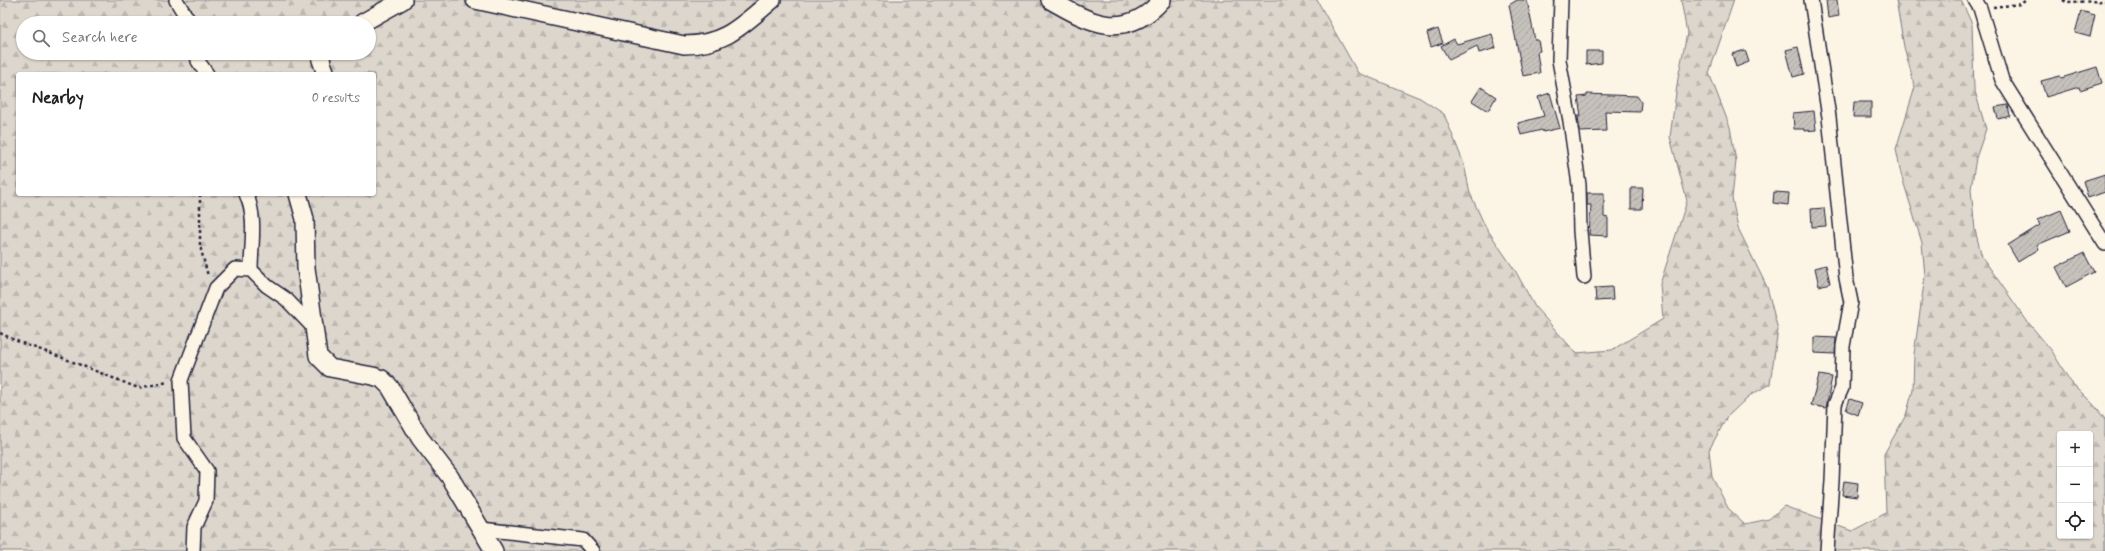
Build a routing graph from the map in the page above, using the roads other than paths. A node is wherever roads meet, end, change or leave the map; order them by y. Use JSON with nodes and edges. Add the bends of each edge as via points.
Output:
{"nodes":[{"id":1,"x":176,"y":0,"type":"edge"},
{"id":2,"x":403,"y":0,"type":"edge"},
{"id":3,"x":475,"y":0,"type":"edge"},
{"id":4,"x":772,"y":0,"type":"edge"},
{"id":5,"x":1050,"y":0,"type":"edge"},
{"id":6,"x":1162,"y":0,"type":"edge"},
{"id":7,"x":1561,"y":0,"type":"edge"},
{"id":8,"x":1812,"y":0,"type":"edge"},
{"id":9,"x":1978,"y":4,"type":"edge"},
{"id":10,"x":186,"y":16,"type":"edge"},
{"id":11,"x":374,"y":16,"type":"edge"},
{"id":12,"x":198,"y":60,"type":"edge"},
{"id":13,"x":321,"y":60,"type":"edge"},
{"id":14,"x":206,"y":72,"type":"edge"},
{"id":15,"x":325,"y":72,"type":"edge"},
{"id":16,"x":247,"y":196,"type":"edge"},
{"id":17,"x":299,"y":196,"type":"edge"},
{"id":18,"x":2105,"y":244,"type":"edge"},
{"id":19,"x":251,"y":270,"type":"junction"},
{"id":20,"x":1584,"y":277,"type":"dead end"},
{"id":21,"x":312,"y":326,"type":"junction"},
{"id":22,"x":481,"y":529,"type":"junction"},
{"id":23,"x":193,"y":551,"type":"edge"},
{"id":24,"x":494,"y":551,"type":"edge"},
{"id":25,"x":593,"y":551,"type":"edge"},
{"id":26,"x":1827,"y":551,"type":"edge"}],
"edges":[{"from":1,"to":10,"type":"street"},
{"from":2,"to":11,"type":"street"},
{"from":3,"to":4,"type":"street","via":[[684,45],[696,45],[728,35]]},
{"from":5,"to":6,"type":"street","via":[[1091,22],[1115,26],[1136,20]]},
{"from":7,"to":20,"type":"street","via":[[1559,60],[1580,185]]},
{"from":8,"to":26,"type":"street","via":[[1830,117],[1846,278],[1851,302],[1843,346],[1842,388],[1835,404]]},
{"from":9,"to":18,"type":"street","via":[[2002,80]]},
{"from":12,"to":14,"type":"street"},
{"from":13,"to":15,"type":"street"},
{"from":16,"to":19,"type":"street","via":[[250,202],[252,228]]},
{"from":17,"to":21,"type":"street","via":[[305,219],[306,268]]},
{"from":19,"to":21,"type":"street","via":[[267,286],[286,299]]},
{"from":19,"to":23,"type":"street","via":[[235,269],[216,288],[182,380],[184,438],[207,471],[206,501],[194,527]]},
{"from":21,"to":22,"type":"street","via":[[315,350],[325,365],[382,379],[390,387]]},
{"from":22,"to":24,"type":"street"},
{"from":22,"to":25,"type":"street","via":[[583,540]]}]}
